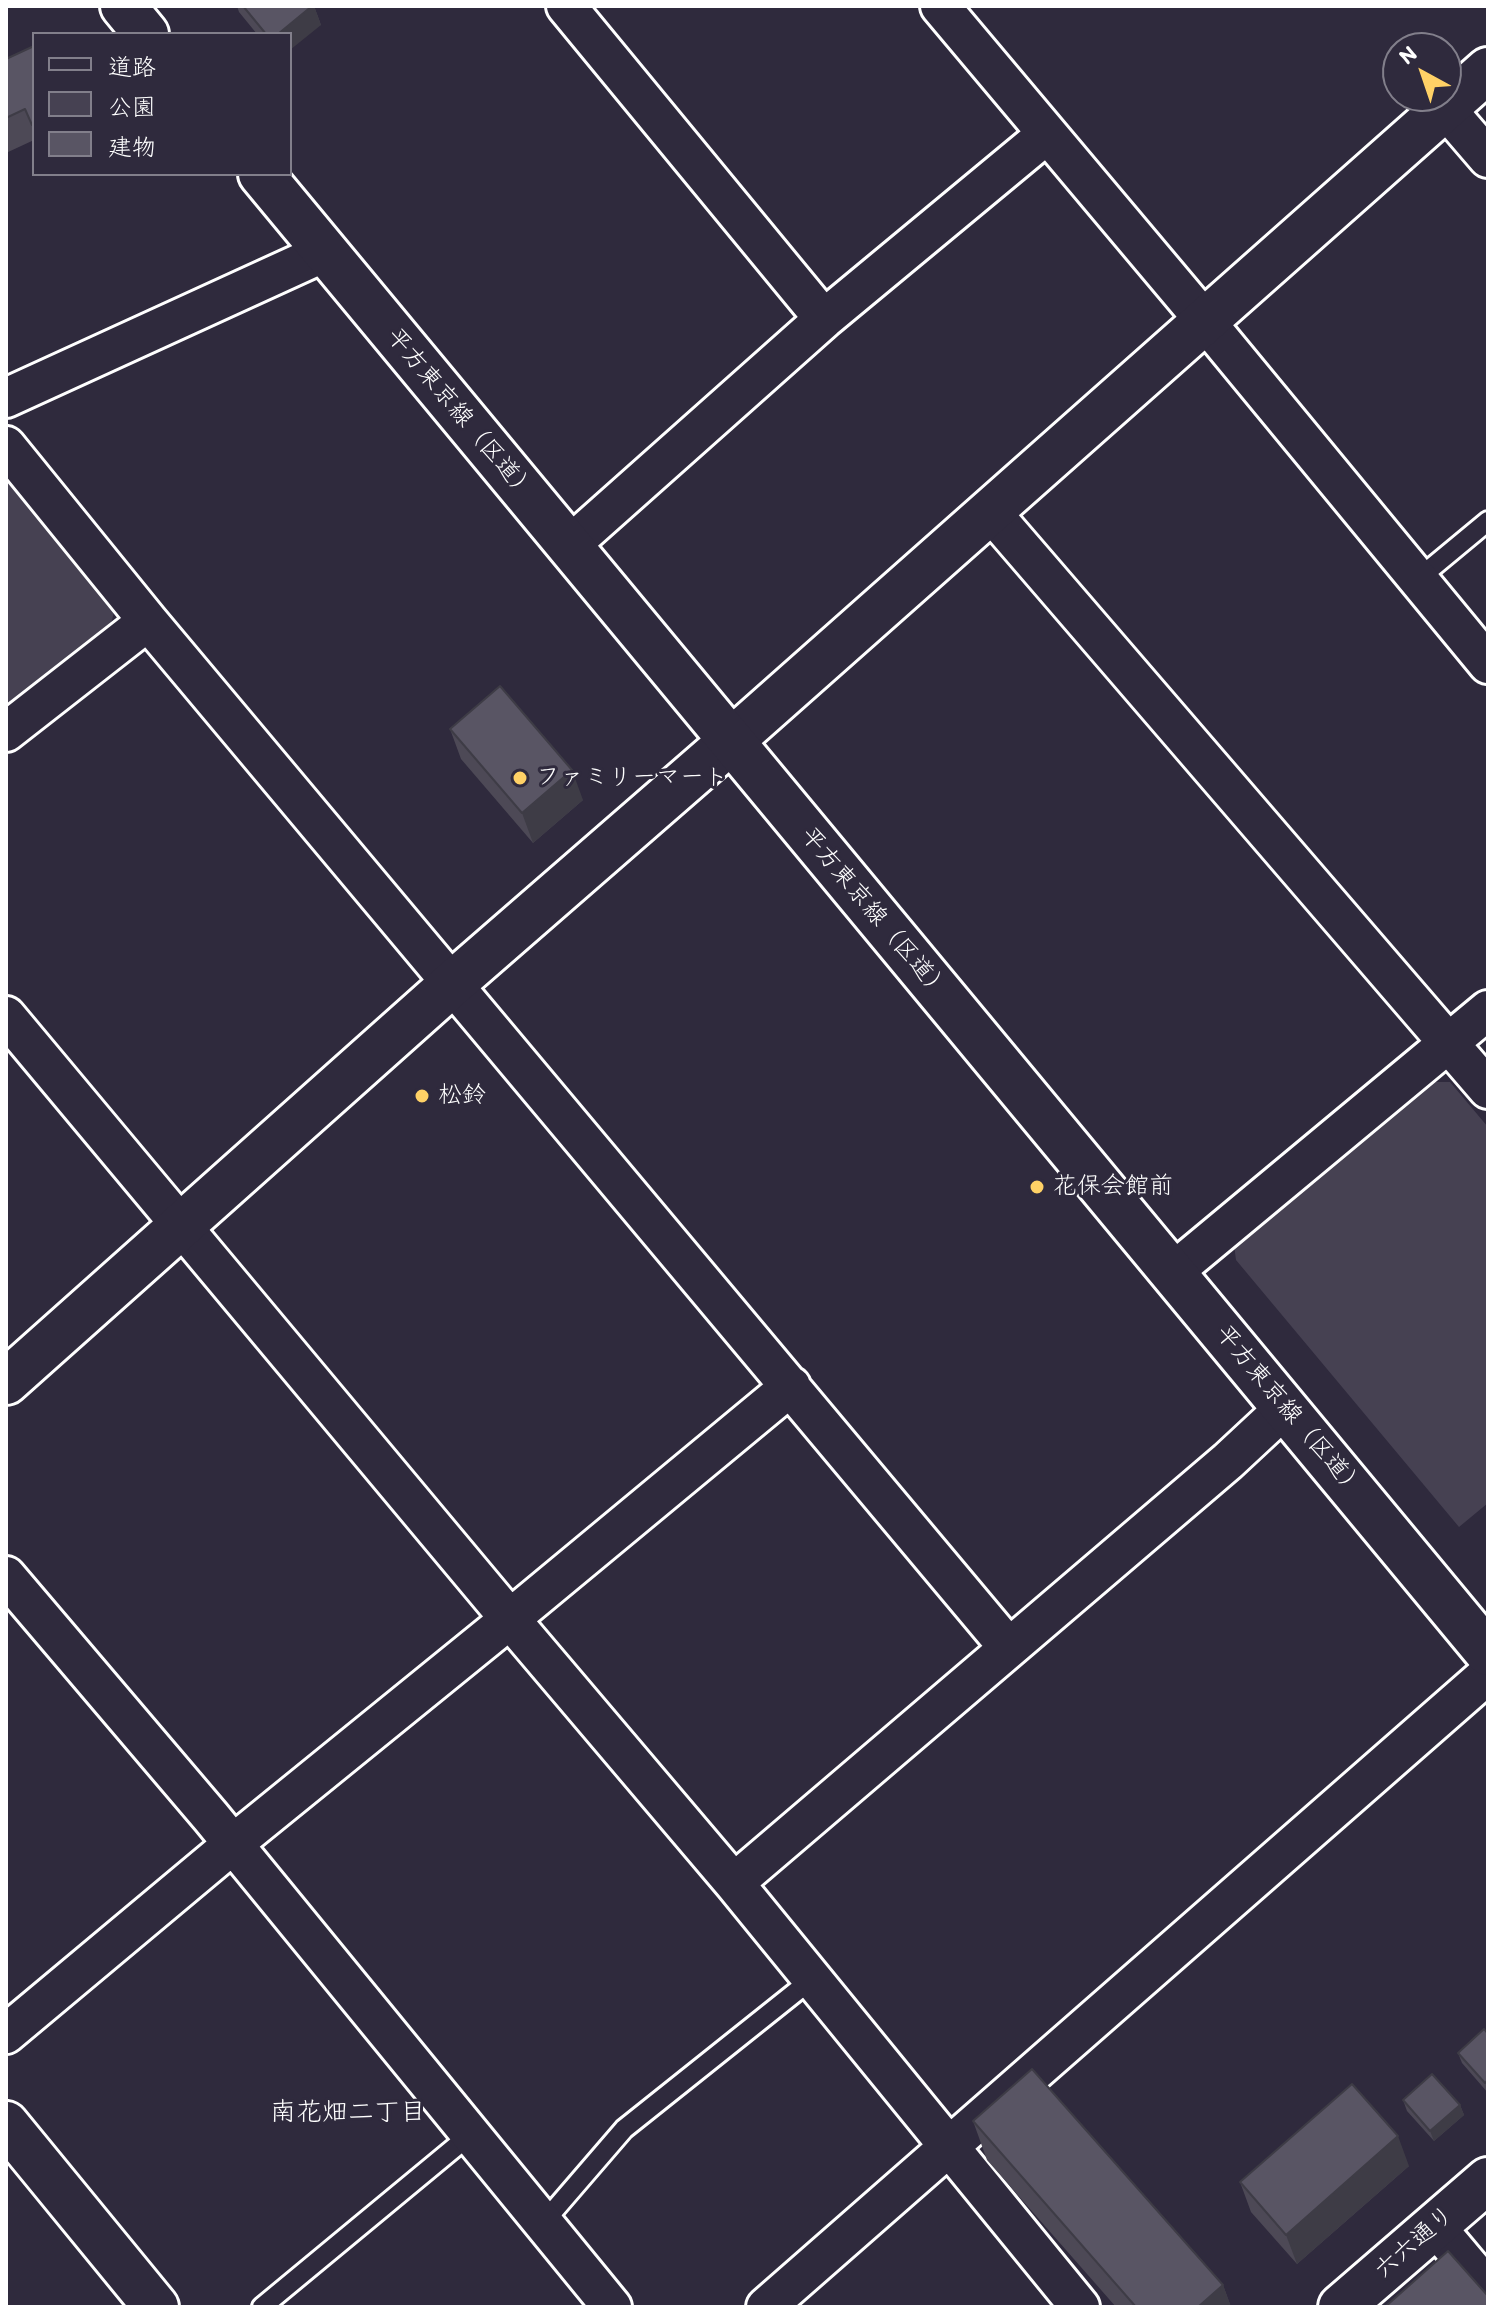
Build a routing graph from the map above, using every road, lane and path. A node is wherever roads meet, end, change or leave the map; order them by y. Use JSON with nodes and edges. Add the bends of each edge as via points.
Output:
{"nodes":[{"id":1,"x":123,"y":6,"type":"edge"},
{"id":2,"x":566,"y":6,"type":"edge"},
{"id":3,"x":940,"y":6,"type":"edge"},
{"id":4,"x":144,"y":32,"type":"edge"},
{"id":5,"x":1488,"y":70,"type":"edge"},
{"id":6,"x":1462,"y":93,"type":"edge"},
{"id":7,"x":1440,"y":112,"type":"edge"},
{"id":8,"x":1448,"y":112,"type":"edge"},
{"id":9,"x":1047,"y":134,"type":"junction"},
{"id":10,"x":1488,"y":158,"type":"edge"},
{"id":11,"x":263,"y":176,"type":"edge"},
{"id":12,"x":325,"y":252,"type":"junction"},
{"id":13,"x":824,"y":319,"type":"junction"},
{"id":14,"x":1205,"y":321,"type":"junction"},
{"id":15,"x":6,"y":398,"type":"edge"},
{"id":16,"x":6,"y":446,"type":"edge"},
{"id":17,"x":990,"y":511,"type":"junction"},
{"id":18,"x":1488,"y":521,"type":"edge"},
{"id":19,"x":569,"y":546,"type":"junction"},
{"id":20,"x":1418,"y":579,"type":"junction"},
{"id":21,"x":148,"y":621,"type":"junction"},
{"id":22,"x":1488,"y":664,"type":"edge"},
{"id":23,"x":6,"y":732,"type":"edge"},
{"id":24,"x":730,"y":742,"type":"junction"},
{"id":25,"x":452,"y":984,"type":"junction"},
{"id":26,"x":1488,"y":1010,"type":"edge"},
{"id":27,"x":7,"y":1018,"type":"edge"},
{"id":28,"x":1448,"y":1043,"type":"junction"},
{"id":29,"x":1488,"y":1089,"type":"edge"},
{"id":30,"x":182,"y":1226,"type":"junction"},
{"id":31,"x":1173,"y":1272,"type":"junction"},
{"id":32,"x":6,"y":1382,"type":"edge"},
{"id":33,"x":791,"y":1386,"type":"junction"},
{"id":34,"x":1286,"y":1407,"type":"junction"},
{"id":35,"x":6,"y":1576,"type":"edge"},
{"id":36,"x":510,"y":1619,"type":"junction"},
{"id":37,"x":1009,"y":1648,"type":"junction"},
{"id":38,"x":1488,"y":1653,"type":"edge"},
{"id":39,"x":1488,"y":1674,"type":"edge"},
{"id":40,"x":233,"y":1844,"type":"junction"},
{"id":41,"x":734,"y":1883,"type":"junction"},
{"id":42,"x":812,"y":1979,"type":"junction"},
{"id":43,"x":6,"y":2034,"type":"edge"},
{"id":44,"x":6,"y":2124,"type":"edge"},
{"id":45,"x":471,"y":2134,"type":"junction"},
{"id":46,"x":949,"y":2146,"type":"junction"},
{"id":47,"x":1488,"y":2180,"type":"edge"},
{"id":48,"x":543,"y":2223,"type":"junction"},
{"id":49,"x":1435,"y":2226,"type":"junction"},
{"id":50,"x":1488,"y":2289,"type":"edge"},
{"id":51,"x":156,"y":2307,"type":"edge"},
{"id":52,"x":262,"y":2307,"type":"edge"},
{"id":53,"x":612,"y":2307,"type":"edge"},
{"id":54,"x":766,"y":2307,"type":"edge"},
{"id":55,"x":1080,"y":2307,"type":"edge"},
{"id":56,"x":1341,"y":2307,"type":"edge"}],
"edges":[{"from":1,"to":4,"type":"street"},
{"from":2,"to":13,"type":"street"},
{"from":3,"to":9,"type":"street"},
{"from":5,"to":6,"type":"street"},
{"from":7,"to":14,"type":"street"},
{"from":8,"to":10,"type":"street"},
{"from":9,"to":13,"type":"street"},
{"from":9,"to":14,"type":"street"},
{"from":11,"to":12,"type":"street","name":"平方東京線（区道）"},
{"from":12,"to":15,"type":"street"},
{"from":12,"to":19,"type":"street","name":"平方東京線（区道）"},
{"from":13,"to":19,"type":"street"},
{"from":14,"to":17,"type":"street"},
{"from":14,"to":20,"type":"street"},
{"from":16,"to":21,"type":"street"},
{"from":17,"to":24,"type":"street"},
{"from":17,"to":28,"type":"street"},
{"from":18,"to":20,"type":"lane"},
{"from":19,"to":24,"type":"street","name":"平方東京線（区道）"},
{"from":20,"to":22,"type":"street"},
{"from":21,"to":23,"type":"street"},
{"from":21,"to":25,"type":"street"},
{"from":24,"to":25,"type":"street"},
{"from":24,"to":31,"type":"street","name":"平方東京線（区道）"},
{"from":25,"to":30,"type":"street"},
{"from":25,"to":33,"type":"street"},
{"from":26,"to":28,"type":"street"},
{"from":27,"to":30,"type":"street"},
{"from":28,"to":29,"type":"street"},
{"from":28,"to":31,"type":"street"},
{"from":30,"to":32,"type":"street"},
{"from":30,"to":36,"type":"street"},
{"from":31,"to":34,"type":"street","name":"平方東京線（区道）"},
{"from":33,"to":36,"type":"street"},
{"from":33,"to":37,"type":"street"},
{"from":34,"to":37,"type":"street"},
{"from":34,"to":38,"type":"street","name":"平方東京線（区道）"},
{"from":35,"to":40,"type":"street"},
{"from":36,"to":40,"type":"street"},
{"from":36,"to":41,"type":"street"},
{"from":37,"to":41,"type":"street"},
{"from":39,"to":46,"type":"street"},
{"from":40,"to":43,"type":"street"},
{"from":40,"to":45,"type":"street"},
{"from":41,"to":42,"type":"street"},
{"from":42,"to":46,"type":"street"},
{"from":42,"to":48,"type":"lane","via":[[624,2129]]},
{"from":44,"to":51,"type":"street"},
{"from":45,"to":48,"type":"street"},
{"from":45,"to":52,"type":"lane"},
{"from":46,"to":54,"type":"street"},
{"from":46,"to":55,"type":"street"},
{"from":47,"to":49,"type":"street","name":"六六通り"},
{"from":48,"to":53,"type":"street"},
{"from":49,"to":50,"type":"street"},
{"from":49,"to":56,"type":"street","name":"六六通り"}]}
